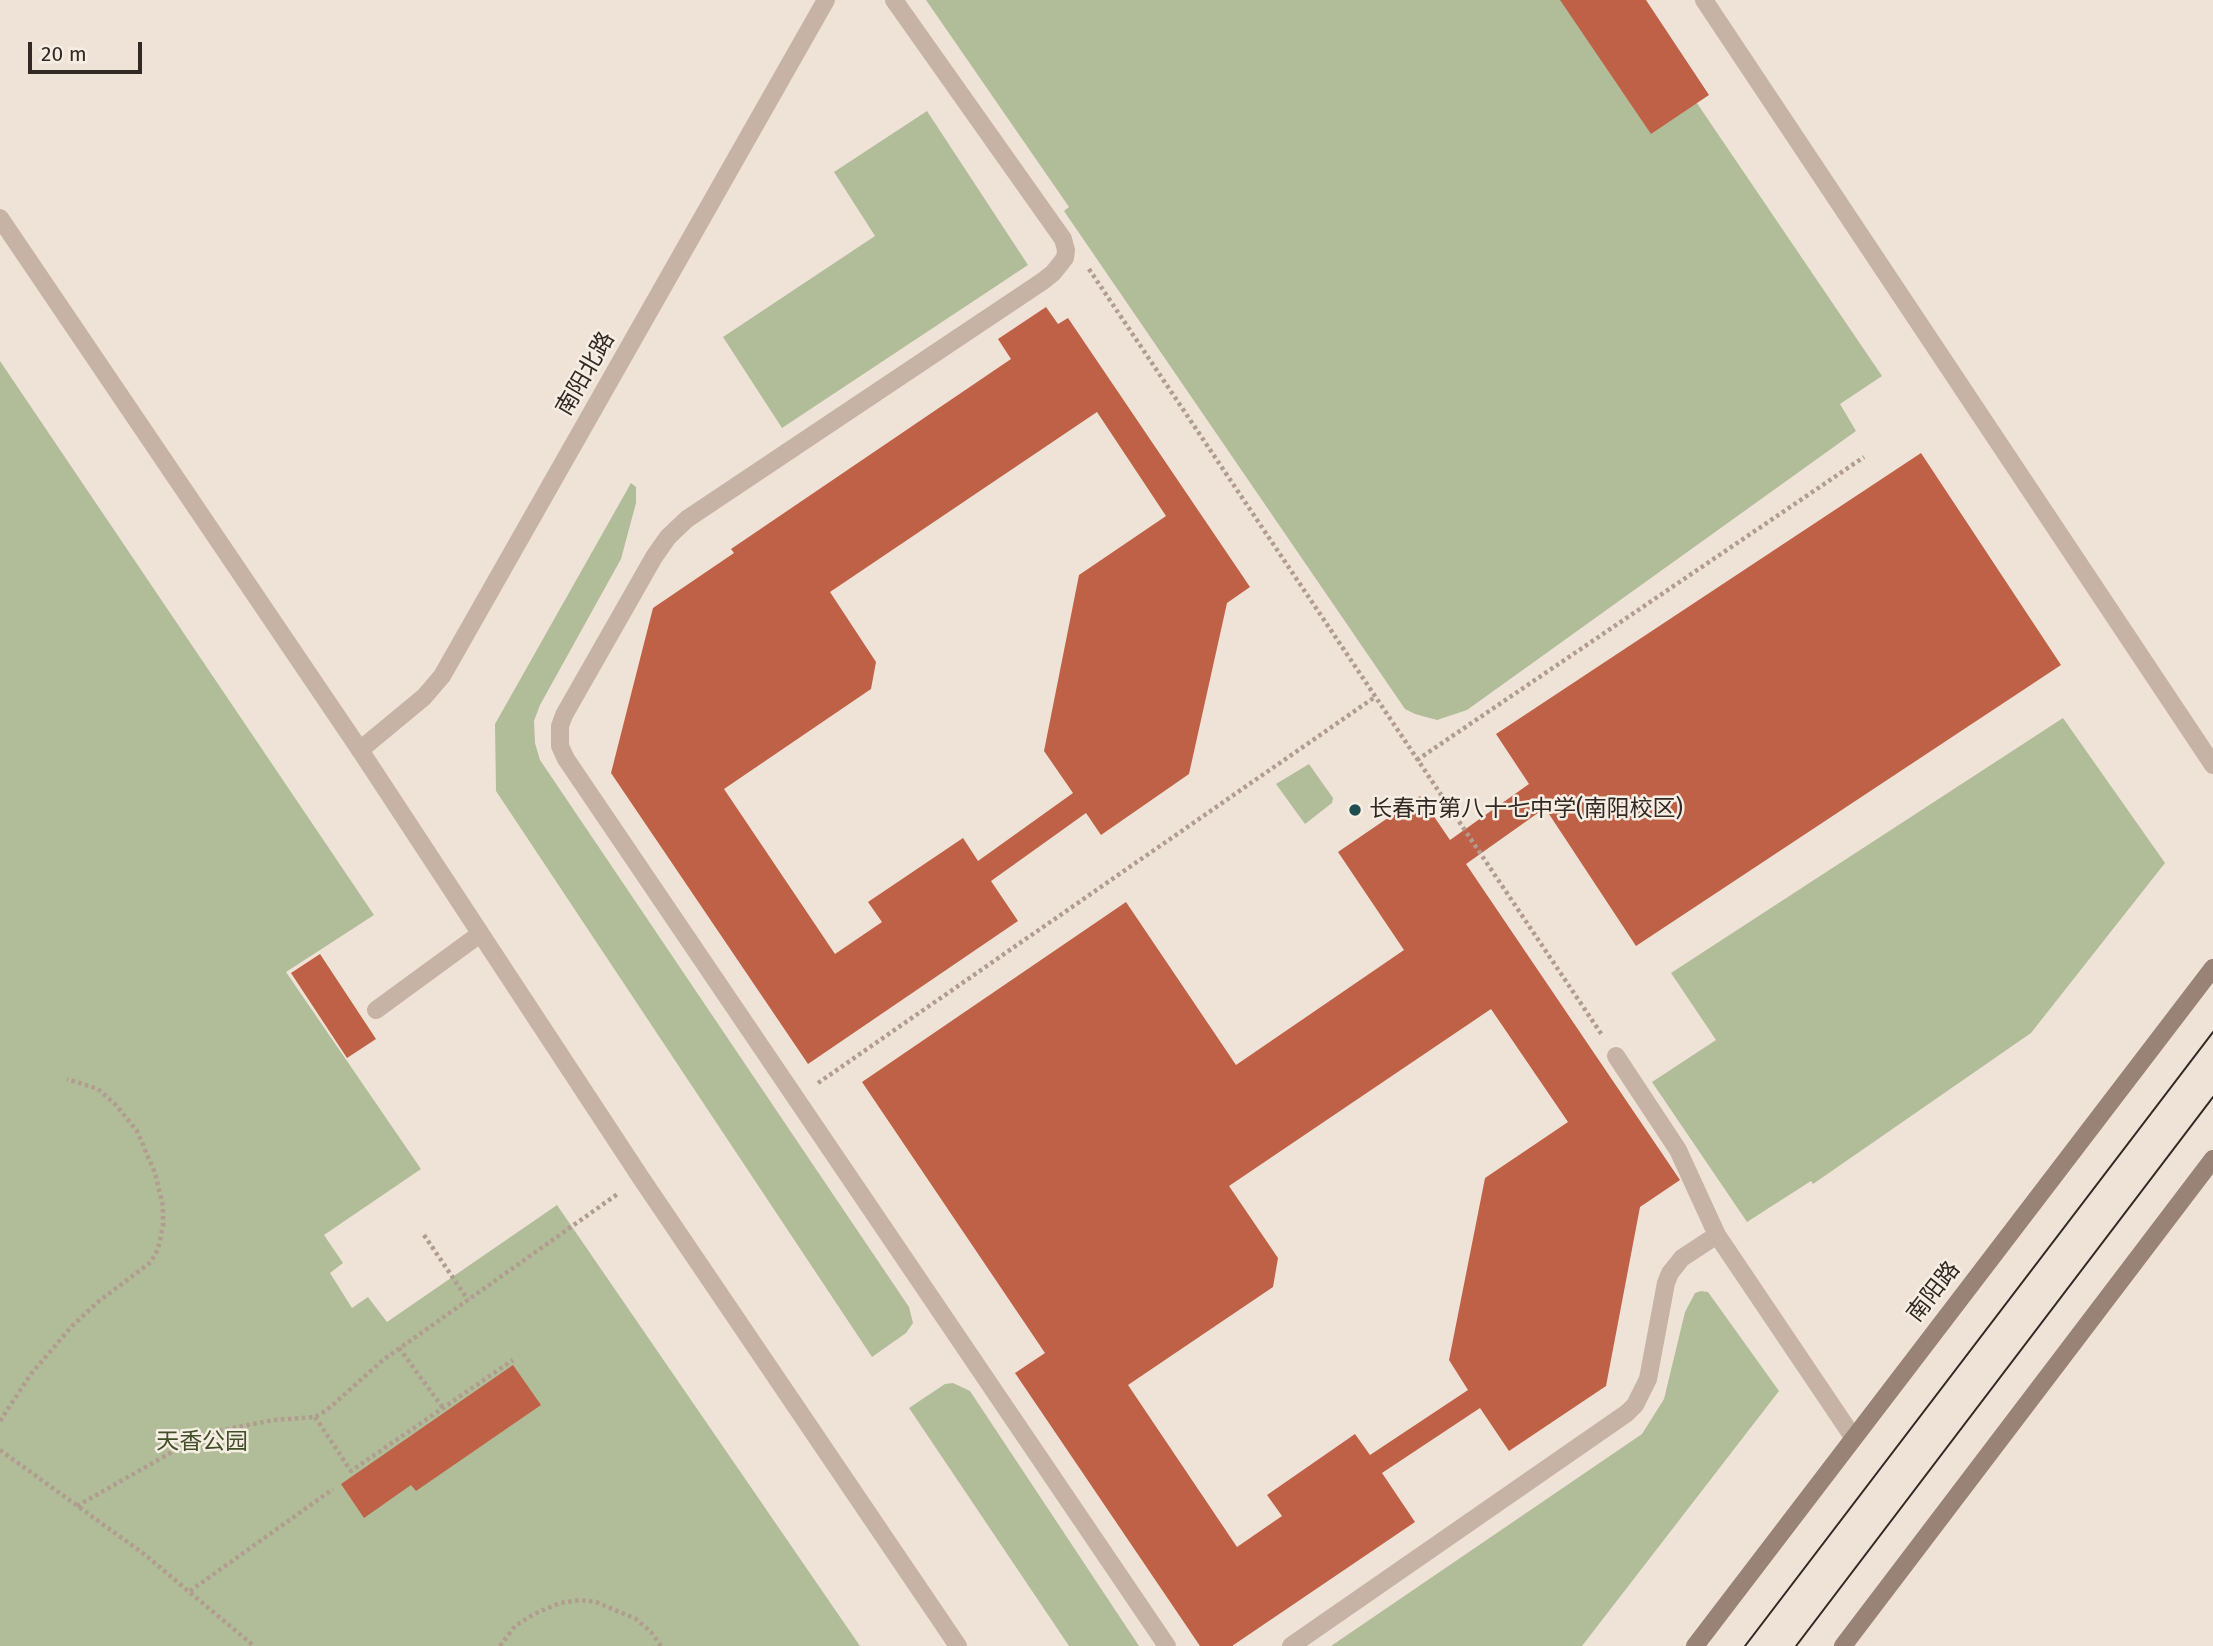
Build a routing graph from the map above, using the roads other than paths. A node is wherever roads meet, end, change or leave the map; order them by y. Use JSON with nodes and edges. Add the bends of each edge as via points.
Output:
{"nodes":[{"id":1,"x":826,"y":0,"type":"edge"},
{"id":2,"x":894,"y":0,"type":"edge"},
{"id":3,"x":1704,"y":0,"type":"edge"},
{"id":4,"x":0,"y":218,"type":"edge"},
{"id":5,"x":360,"y":750,"type":"junction"},
{"id":6,"x":2213,"y":765,"type":"edge"},
{"id":7,"x":480,"y":934,"type":"junction"},
{"id":8,"x":2213,"y":968,"type":"edge"},
{"id":9,"x":376,"y":1010,"type":"dead end"},
{"id":10,"x":1616,"y":1056,"type":"road end"},
{"id":11,"x":2213,"y":1160,"type":"edge"},
{"id":12,"x":1717,"y":1235,"type":"junction"},
{"id":13,"x":1853,"y":1437,"type":"junction"},
{"id":14,"x":958,"y":1646,"type":"edge"},
{"id":15,"x":1167,"y":1646,"type":"edge"},
{"id":16,"x":1291,"y":1646,"type":"edge"},
{"id":17,"x":1695,"y":1646,"type":"edge"},
{"id":18,"x":1843,"y":1646,"type":"edge"}],
"edges":[{"from":1,"to":5,"type":"street","name":"南阳北路","via":[[442,676],[424,697]]},
{"from":2,"to":15,"type":"street","via":[[1063,239],[1066,250],[1061,265],[687,519],[668,537],[564,715],[560,746]]},
{"from":3,"to":6,"type":"street"},
{"from":4,"to":5,"type":"street"},
{"from":5,"to":7,"type":"street"},
{"from":7,"to":9,"type":"street"},
{"from":7,"to":14,"type":"street"},
{"from":8,"to":13,"type":"main road","name":"南阳路"},
{"from":10,"to":12,"type":"street","via":[[1678,1150]]},
{"from":11,"to":18,"type":"main road"},
{"from":12,"to":13,"type":"street"},
{"from":12,"to":16,"type":"street","via":[[1682,1258],[1670,1273],[1648,1379],[1627,1413]]},
{"from":13,"to":17,"type":"main road","name":"南阳路"}]}
